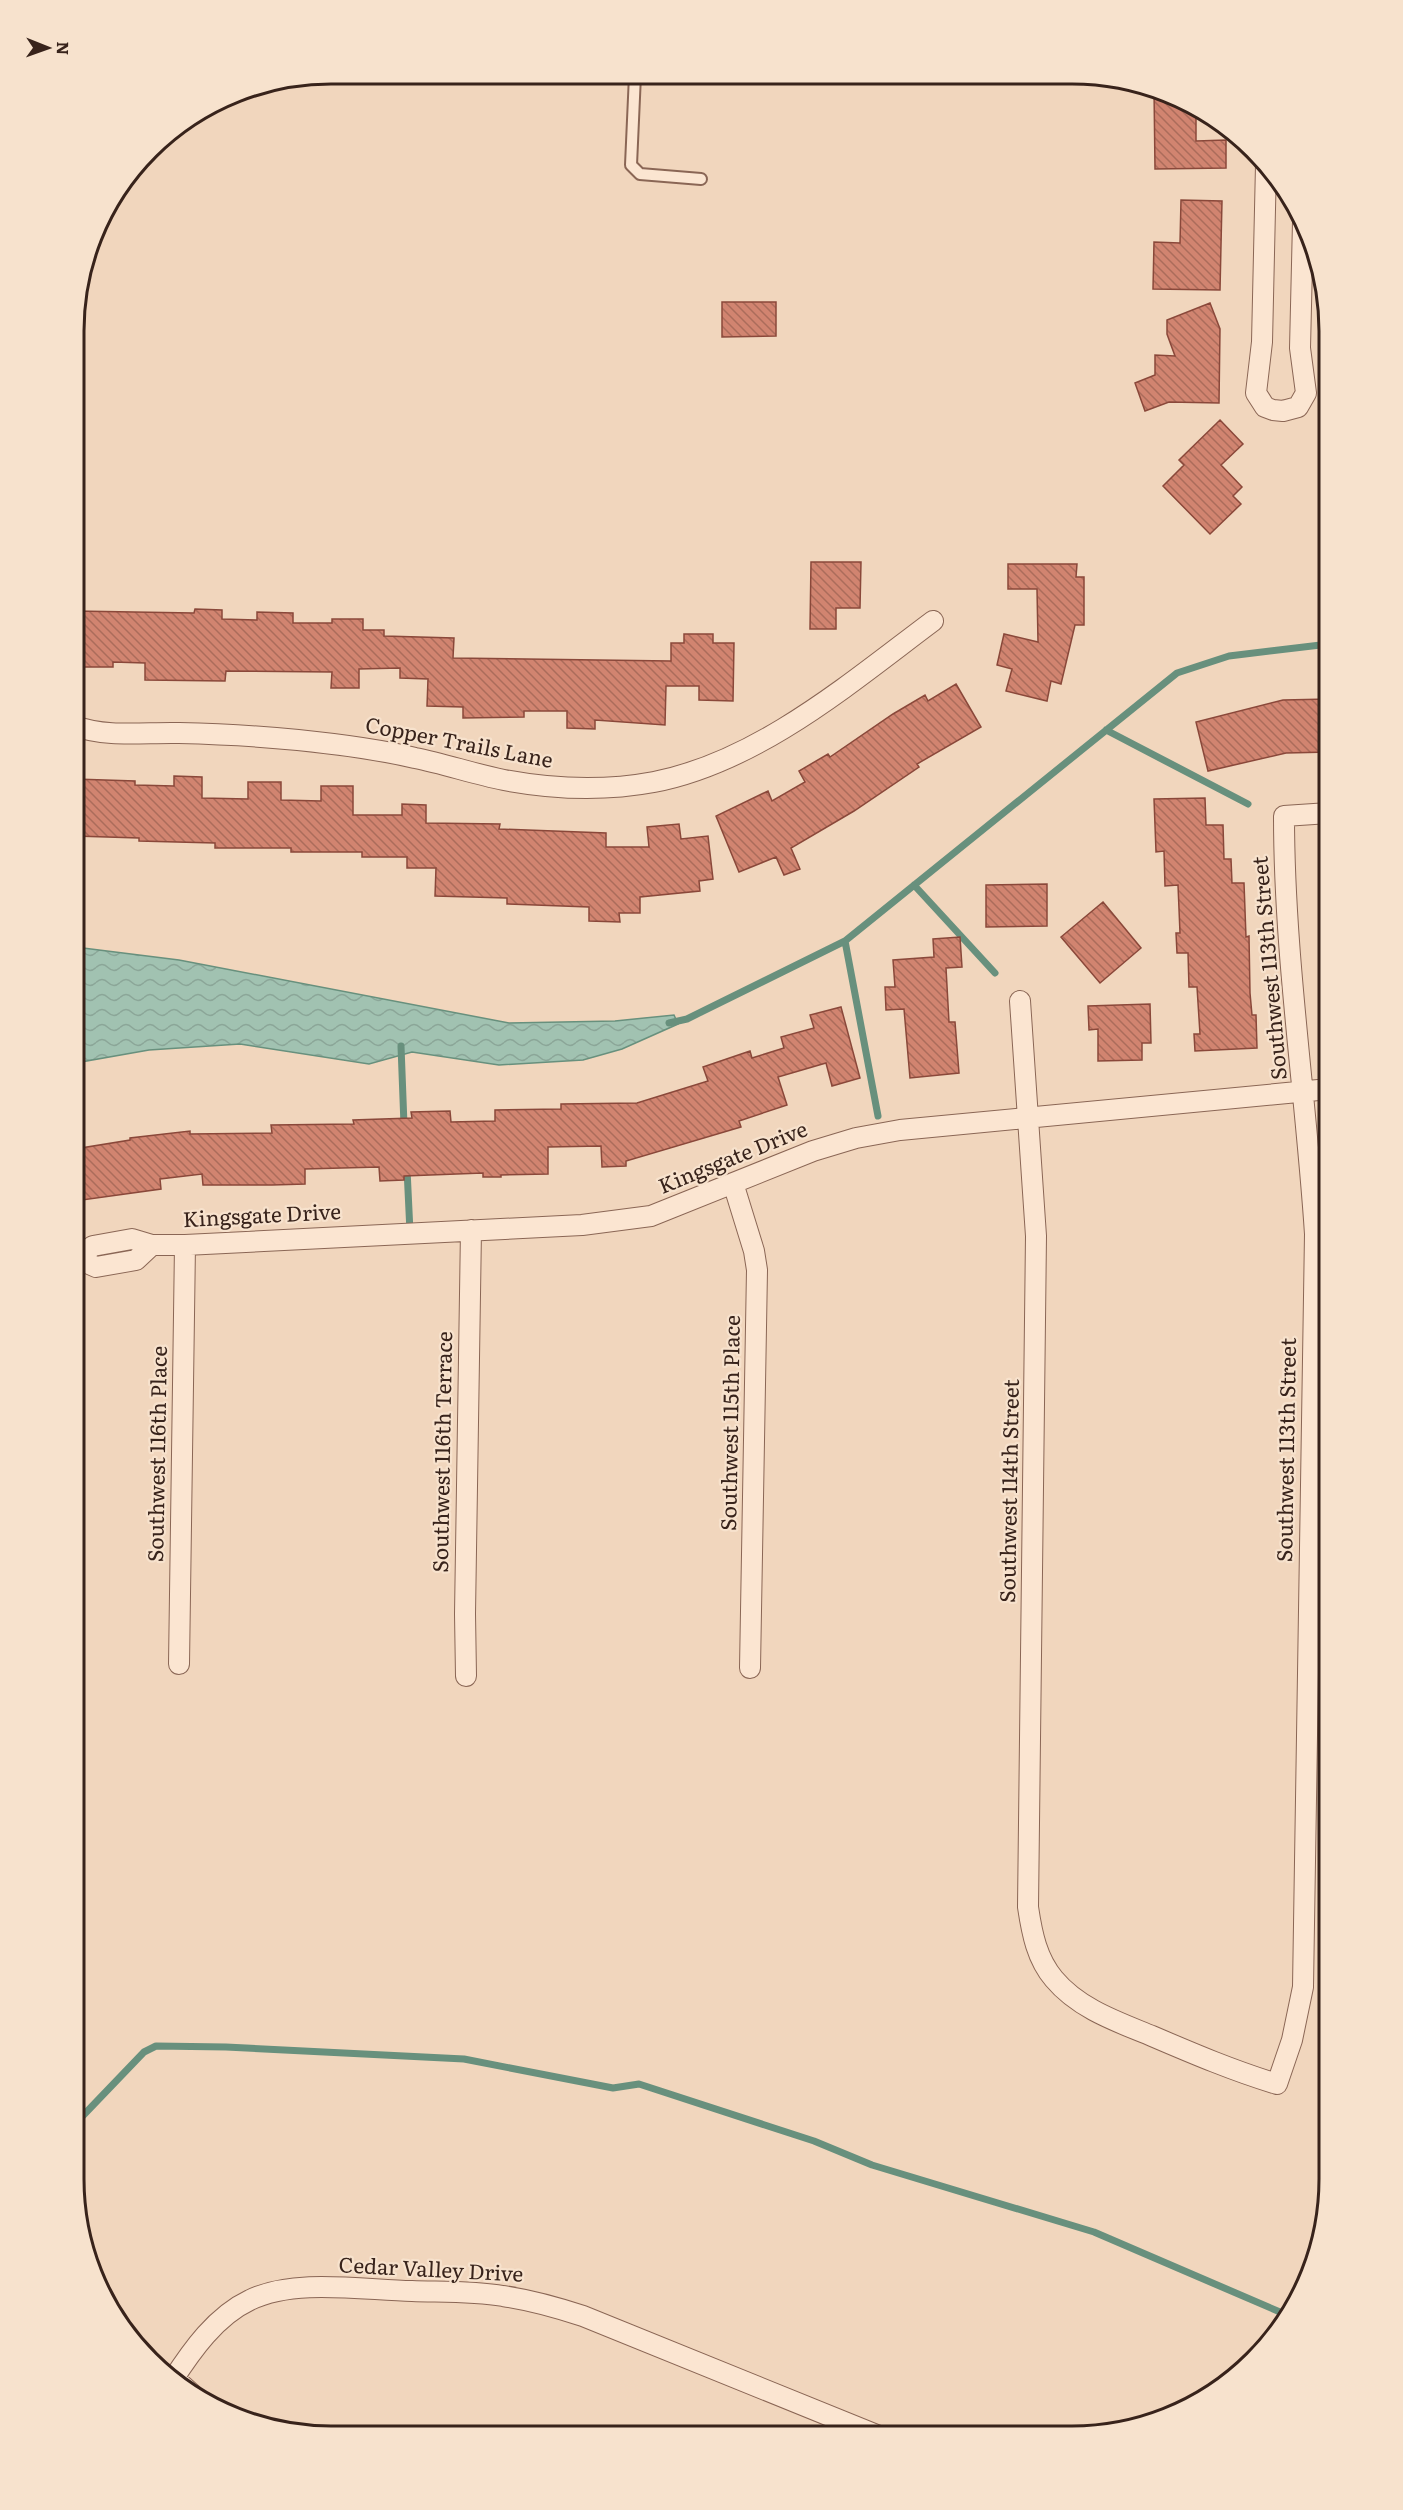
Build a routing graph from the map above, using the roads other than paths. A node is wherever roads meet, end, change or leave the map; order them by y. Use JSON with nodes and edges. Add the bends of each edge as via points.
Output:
{"nodes":[{"id":1,"x":635,"y":84,"type":"edge"},
{"id":2,"x":1266,"y":178,"type":"edge"},
{"id":3,"x":701,"y":179,"type":"dead end"},
{"id":4,"x":1303,"y":243,"type":"edge"},
{"id":5,"x":933,"y":621,"type":"dead end"},
{"id":6,"x":84,"y":728,"type":"edge"},
{"id":7,"x":1319,"y":814,"type":"edge"},
{"id":8,"x":1020,"y":1001,"type":"dead end"},
{"id":9,"x":1319,"y":1090,"type":"edge"},
{"id":10,"x":1304,"y":1091,"type":"junction"},
{"id":11,"x":1029,"y":1117,"type":"junction"},
{"id":12,"x":734,"y":1183,"type":"junction"},
{"id":13,"x":471,"y":1230,"type":"junction"},
{"id":14,"x":185,"y":1245,"type":"junction"},
{"id":15,"x":84,"y":1263,"type":"edge"},
{"id":16,"x":179,"y":1664,"type":"dead end"},
{"id":17,"x":750,"y":1668,"type":"dead end"},
{"id":18,"x":466,"y":1676,"type":"dead end"},
{"id":19,"x":1276,"y":2084,"type":"joint"},
{"id":20,"x":178,"y":2373,"type":"edge"},
{"id":21,"x":854,"y":2426,"type":"edge"}],
"edges":[{"from":1,"to":3,"type":"lane","via":[[631,165],[640,174]]},
{"from":2,"to":4,"type":"street","via":[[1262,342],[1256,393],[1265,407],[1273,410],[1298,407],[1306,393],[1300,348]]},
{"from":5,"to":6,"type":"street","name":"Copper Trails Lane","via":[[802,716],[758,743],[680,775],[627,785],[586,788],[515,781],[414,757],[321,742],[250,735],[102,733]]},
{"from":7,"to":10,"type":"street","name":"Southwest 113th Street","via":[[1284,816],[1284,872]]},
{"from":8,"to":11,"type":"street","name":"Southwest 114th Street"},
{"from":9,"to":10,"type":"street","name":"Kingsgate Drive"},
{"from":10,"to":11,"type":"street","name":"Kingsgate Drive"},
{"from":10,"to":19,"type":"street","name":"Southwest 113th Street","via":[[1315,1234],[1304,1959],[1301,2003]]},
{"from":11,"to":12,"type":"street","name":"Kingsgate Drive","via":[[856,1138]]},
{"from":11,"to":19,"type":"street","name":"Southwest 114th Street","via":[[1037,1289],[1028,1907],[1035,1944],[1053,1978],[1097,2013],[1233,2071]]},
{"from":12,"to":13,"type":"street","name":"Kingsgate Drive","via":[[670,1210],[629,1220]]},
{"from":12,"to":17,"type":"street","name":"Southwest 115th Place","via":[[754,1251],[758,1281]]},
{"from":13,"to":14,"type":"street","name":"Kingsgate Drive"},
{"from":13,"to":18,"type":"street","name":"Southwest 116th Terrace"},
{"from":14,"to":15,"type":"street","name":"Kingsgate Drive","via":[[152,1245],[136,1260],[96,1267]]},
{"from":14,"to":16,"type":"street","name":"Southwest 116th Place"},
{"from":20,"to":21,"type":"street","name":"Cedar Valley Drive","via":[[214,2326],[248,2300],[268,2292],[322,2288],[500,2295],[583,2316]]}]}
